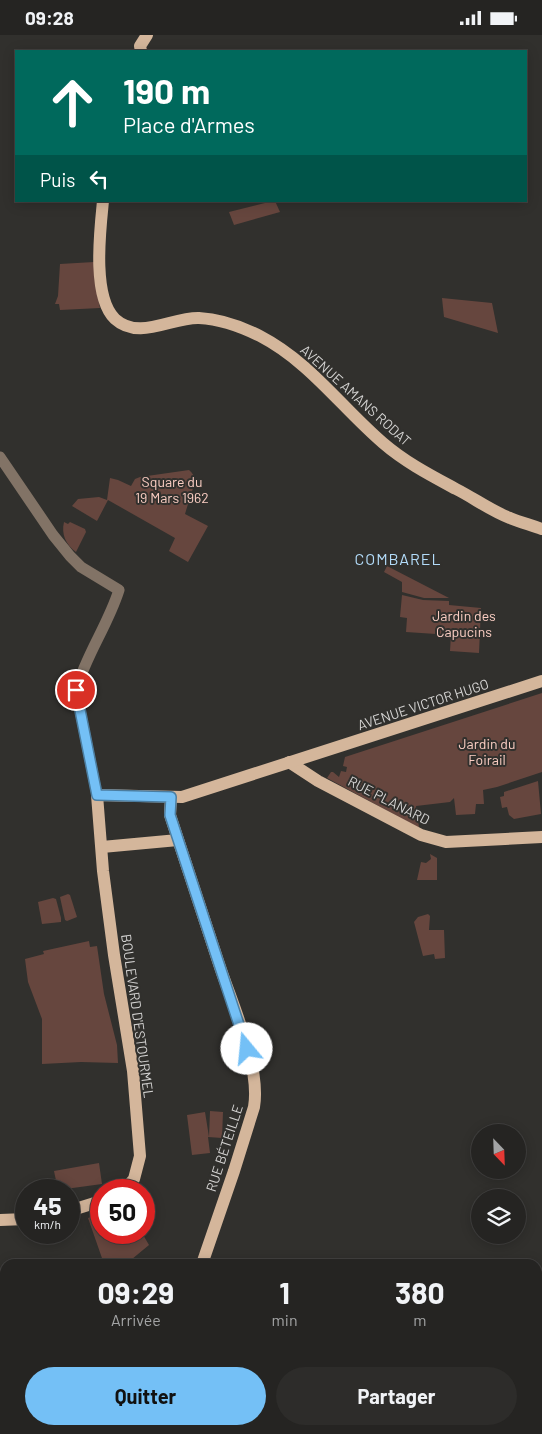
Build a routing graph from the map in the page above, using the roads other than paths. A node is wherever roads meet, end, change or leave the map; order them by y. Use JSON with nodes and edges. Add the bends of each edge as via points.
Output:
{"nodes":[{"id":1,"x":147,"y":35,"type":"edge"},
{"id":2,"x":141,"y":50,"type":"edge"},
{"id":3,"x":146,"y":50,"type":"edge"},
{"id":4,"x":103,"y":202,"type":"edge"},
{"id":5,"x":0,"y":457,"type":"edge"},
{"id":6,"x":542,"y":529,"type":"edge"},
{"id":7,"x":542,"y":681,"type":"edge"},
{"id":8,"x":312,"y":755,"type":"junction"},
{"id":9,"x":289,"y":762,"type":"junction"},
{"id":10,"x":318,"y":781,"type":"junction"},
{"id":11,"x":97,"y":795,"type":"junction"},
{"id":12,"x":171,"y":797,"type":"junction"},
{"id":13,"x":542,"y":837,"type":"edge"},
{"id":14,"x":178,"y":840,"type":"junction"},
{"id":15,"x":102,"y":847,"type":"junction"},
{"id":16,"x":134,"y":1179,"type":"edge"},
{"id":17,"x":15,"y":1219,"type":"edge"},
{"id":18,"x":0,"y":1220,"type":"edge"},
{"id":19,"x":204,"y":1259,"type":"edge"}],
"edges":[{"from":1,"to":2,"type":"main road"},
{"from":1,"to":3,"type":"main road"},
{"from":4,"to":6,"type":"main road","name":"AVENUE AMANS RODAT","via":[[101,279],[105,303],[115,318],[135,329],[198,318],[229,323],[260,336],[294,357],[382,442],[416,467],[508,518]]},
{"from":5,"to":11,"type":"street","via":[[70,557],[119,590],[76,690]]},
{"from":7,"to":8,"type":"main road","name":"AVENUE VICTOR HUGO"},
{"from":8,"to":9,"type":"main road","name":"AVENUE VICTOR HUGO"},
{"from":8,"to":10,"type":"main road"},
{"from":9,"to":10,"type":"main road","name":"RUE PLANARD"},
{"from":9,"to":12,"type":"main road","name":"AVENUE VICTOR HUGO","via":[[194,794]]},
{"from":10,"to":13,"type":"main road","name":"RUE PLANARD","via":[[416,833],[446,842]]},
{"from":11,"to":12,"type":"main road","name":"AVENUE VICTOR HUGO"},
{"from":11,"to":15,"type":"main road","name":"BOULEVARD D'ESTOURMEL"},
{"from":12,"to":14,"type":"main road","name":"RUE BÉTEILLE","via":[[170,815]]},
{"from":14,"to":15,"type":"main road"},
{"from":14,"to":19,"type":"main road","name":"RUE BÉTEILLE","via":[[255,1079],[254,1107]]},
{"from":15,"to":16,"type":"main road","name":"BOULEVARD D'ESTOURMEL","via":[[114,955],[133,1071],[140,1156]]},
{"from":17,"to":18,"type":"main road"}]}
